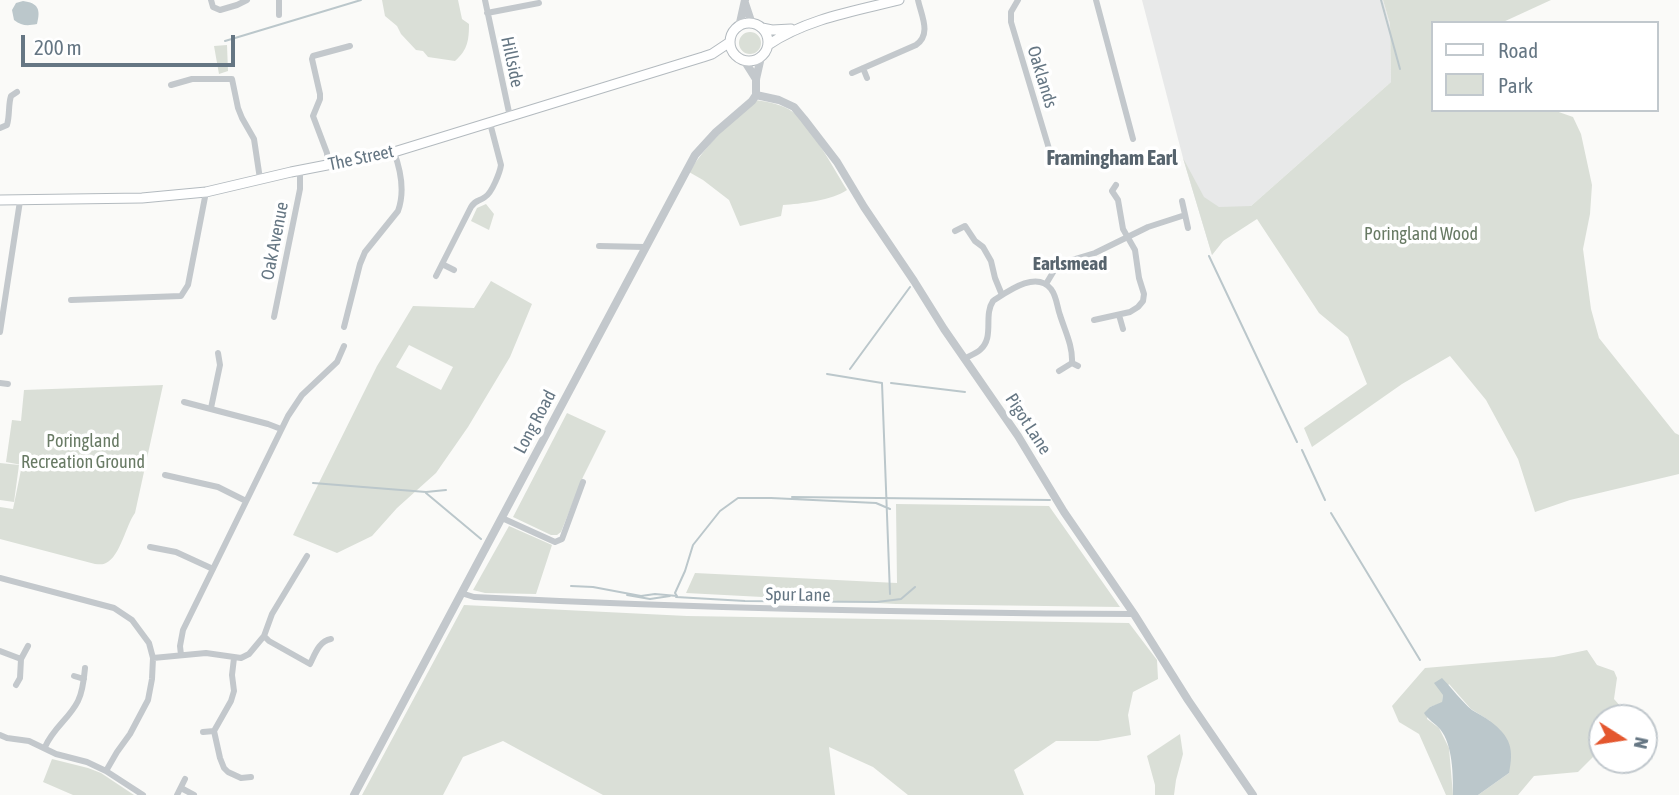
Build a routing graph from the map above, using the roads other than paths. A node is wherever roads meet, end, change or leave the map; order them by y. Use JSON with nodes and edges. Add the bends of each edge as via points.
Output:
{"nodes":[{"id":1,"x":211,"y":0,"type":"edge"},
{"id":2,"x":247,"y":0,"type":"edge"},
{"id":3,"x":279,"y":0,"type":"edge"},
{"id":4,"x":485,"y":0,"type":"edge"},
{"id":5,"x":899,"y":0,"type":"edge"},
{"id":6,"x":918,"y":0,"type":"edge"},
{"id":7,"x":1018,"y":0,"type":"edge"},
{"id":8,"x":1096,"y":0,"type":"edge"},
{"id":9,"x":745,"y":1,"type":"edge"},
{"id":10,"x":539,"y":3,"type":"dead end"},
{"id":11,"x":873,"y":3,"type":"edge"},
{"id":12,"x":487,"y":13,"type":"junction"},
{"id":13,"x":279,"y":15,"type":"dead end"},
{"id":14,"x":752,"y":24,"type":"junction"},
{"id":15,"x":739,"y":27,"type":"junction"},
{"id":16,"x":762,"y":28,"type":"junction"},
{"id":17,"x":800,"y":29,"type":"junction"},
{"id":18,"x":730,"y":42,"type":"junction"},
{"id":19,"x":768,"y":45,"type":"junction"},
{"id":20,"x":350,"y":46,"type":"dead end"},
{"id":21,"x":712,"y":54,"type":"junction"},
{"id":22,"x":761,"y":57,"type":"junction"},
{"id":23,"x":739,"y":58,"type":"junction"},
{"id":24,"x":863,"y":68,"type":"junction"},
{"id":25,"x":852,"y":73,"type":"dead end"},
{"id":26,"x":867,"y":78,"type":"dead end"},
{"id":27,"x":756,"y":79,"type":"junction"},
{"id":28,"x":171,"y":85,"type":"dead end"},
{"id":29,"x":17,"y":92,"type":"dead end"},
{"id":30,"x":756,"y":95,"type":"junction"},
{"id":31,"x":510,"y":117,"type":"junction"},
{"id":32,"x":490,"y":123,"type":"junction"},
{"id":33,"x":0,"y":128,"type":"edge"},
{"id":34,"x":1133,"y":139,"type":"dead end"},
{"id":35,"x":394,"y":152,"type":"junction"},
{"id":36,"x":1052,"y":162,"type":"dead end"},
{"id":37,"x":328,"y":166,"type":"junction"},
{"id":38,"x":300,"y":171,"type":"junction"},
{"id":39,"x":260,"y":179,"type":"junction"},
{"id":40,"x":1112,"y":190,"type":"dead end"},
{"id":41,"x":206,"y":192,"type":"junction"},
{"id":42,"x":0,"y":200,"type":"edge"},
{"id":43,"x":20,"y":201,"type":"junction"},
{"id":44,"x":1182,"y":201,"type":"dead end"},
{"id":45,"x":1185,"y":215,"type":"junction"},
{"id":46,"x":1188,"y":228,"type":"dead end"},
{"id":47,"x":955,"y":231,"type":"dead end"},
{"id":48,"x":1128,"y":236,"type":"junction"},
{"id":49,"x":599,"y":246,"type":"dead end"},
{"id":50,"x":645,"y":247,"type":"junction"},
{"id":51,"x":442,"y":264,"type":"junction"},
{"id":52,"x":454,"y":270,"type":"dead end"},
{"id":53,"x":436,"y":276,"type":"dead end"},
{"id":54,"x":1046,"y":284,"type":"junction"},
{"id":55,"x":1002,"y":295,"type":"junction"},
{"id":56,"x":71,"y":300,"type":"dead end"},
{"id":57,"x":1119,"y":315,"type":"junction"},
{"id":58,"x":274,"y":317,"type":"dead end"},
{"id":59,"x":1094,"y":320,"type":"dead end"},
{"id":60,"x":344,"y":327,"type":"dead end"},
{"id":61,"x":1122,"y":329,"type":"dead end"},
{"id":62,"x":0,"y":332,"type":"edge"},
{"id":63,"x":345,"y":346,"type":"dead end"},
{"id":64,"x":218,"y":353,"type":"dead end"},
{"id":65,"x":964,"y":359,"type":"junction"},
{"id":66,"x":1059,"y":371,"type":"dead end"},
{"id":67,"x":184,"y":402,"type":"dead end"},
{"id":68,"x":211,"y":408,"type":"junction"},
{"id":69,"x":281,"y":429,"type":"junction"},
{"id":70,"x":165,"y":475,"type":"dead end"},
{"id":71,"x":583,"y":482,"type":"dead end"},
{"id":72,"x":246,"y":501,"type":"junction"},
{"id":73,"x":502,"y":518,"type":"junction"},
{"id":74,"x":150,"y":547,"type":"dead end"},
{"id":75,"x":307,"y":556,"type":"dead end"},
{"id":76,"x":214,"y":569,"type":"junction"},
{"id":77,"x":0,"y":578,"type":"edge"},
{"id":78,"x":461,"y":593,"type":"junction"},
{"id":79,"x":1135,"y":614,"type":"junction"},
{"id":80,"x":264,"y":636,"type":"junction"},
{"id":81,"x":331,"y":639,"type":"dead end"},
{"id":82,"x":28,"y":646,"type":"dead end"},
{"id":83,"x":0,"y":651,"type":"edge"},
{"id":84,"x":181,"y":654,"type":"junction"},
{"id":85,"x":153,"y":658,"type":"junction"},
{"id":86,"x":234,"y":658,"type":"junction"},
{"id":87,"x":21,"y":659,"type":"junction"},
{"id":88,"x":310,"y":664,"type":"junction"},
{"id":89,"x":85,"y":668,"type":"dead end"},
{"id":90,"x":306,"y":672,"type":"dead end"},
{"id":91,"x":74,"y":676,"type":"dead end"},
{"id":92,"x":84,"y":679,"type":"junction"},
{"id":93,"x":16,"y":685,"type":"dead end"},
{"id":94,"x":214,"y":731,"type":"junction"},
{"id":95,"x":202,"y":732,"type":"dead end"},
{"id":96,"x":0,"y":734,"type":"edge"},
{"id":97,"x":45,"y":747,"type":"junction"},
{"id":98,"x":106,"y":771,"type":"junction"},
{"id":99,"x":250,"y":777,"type":"dead end"},
{"id":100,"x":185,"y":779,"type":"dead end"},
{"id":101,"x":179,"y":792,"type":"edge"},
{"id":102,"x":143,"y":795,"type":"edge"},
{"id":103,"x":194,"y":795,"type":"edge"},
{"id":104,"x":354,"y":795,"type":"edge"},
{"id":105,"x":1253,"y":795,"type":"edge"}],
"edges":[{"from":1,"to":2,"type":"street","via":[[220,10]]},
{"from":3,"to":13,"type":"street"},
{"from":4,"to":12,"type":"street","name":"Hillside"},
{"from":5,"to":11,"type":"main road"},
{"from":6,"to":24,"type":"street","via":[[925,30],[922,41]]},
{"from":7,"to":36,"type":"street","name":"Oaklands","via":[[1011,22]]},
{"from":8,"to":34,"type":"street"},
{"from":9,"to":14,"type":"street"},
{"from":9,"to":15,"type":"street"},
{"from":10,"to":12,"type":"street"},
{"from":11,"to":17,"type":"main road"},
{"from":12,"to":31,"type":"street","name":"Hillside"},
{"from":14,"to":15,"type":"main road"},
{"from":14,"to":16,"type":"main road"},
{"from":15,"to":18,"type":"main road","name":"The Street"},
{"from":16,"to":17,"type":"main road"},
{"from":16,"to":19,"type":"main road"},
{"from":17,"to":19,"type":"main road"},
{"from":18,"to":21,"type":"main road","name":"The Street"},
{"from":18,"to":23,"type":"main road"},
{"from":19,"to":22,"type":"main road"},
{"from":20,"to":37,"type":"street","via":[[312,59],[320,94],[313,116]]},
{"from":21,"to":23,"type":"main road","name":"The Street"},
{"from":21,"to":31,"type":"main road","name":"The Street"},
{"from":22,"to":23,"type":"main road","name":"The Street"},
{"from":22,"to":27,"type":"street"},
{"from":23,"to":27,"type":"street"},
{"from":24,"to":25,"type":"street"},
{"from":24,"to":26,"type":"street"},
{"from":27,"to":30,"type":"street"},
{"from":28,"to":39,"type":"street","via":[[192,79],[232,79],[238,108],[254,139]]},
{"from":29,"to":33,"type":"street","via":[[10,96],[7,125]]},
{"from":30,"to":50,"type":"street","name":"Long Road","via":[[695,155]]},
{"from":30,"to":65,"type":"street","name":"Pigot Lane","via":[[779,100],[804,119]]},
{"from":31,"to":32,"type":"main road","name":"The Street"},
{"from":32,"to":35,"type":"main road","name":"The Street"},
{"from":32,"to":51,"type":"street","via":[[500,171],[485,198],[473,202]]},
{"from":35,"to":37,"type":"main road","name":"The Street"},
{"from":35,"to":60,"type":"street","via":[[401,180],[400,206],[360,264]]},
{"from":37,"to":38,"type":"main road","name":"The Street"},
{"from":38,"to":39,"type":"main road","name":"The Street"},
{"from":38,"to":58,"type":"street","name":"Oak Avenue"},
{"from":39,"to":41,"type":"main road","name":"The Street"},
{"from":40,"to":48,"type":"street"},
{"from":41,"to":43,"type":"main road","name":"The Street"},
{"from":41,"to":56,"type":"street","via":[[188,285],[181,296]]},
{"from":42,"to":43,"type":"main road","name":"The Street"},
{"from":43,"to":62,"type":"street"},
{"from":44,"to":45,"type":"street"},
{"from":45,"to":46,"type":"street"},
{"from":45,"to":48,"type":"street"},
{"from":47,"to":55,"type":"street","via":[[969,223],[975,241],[991,261]]},
{"from":48,"to":54,"type":"street","via":[[1065,262]]},
{"from":48,"to":57,"type":"street","via":[[1144,294],[1138,307]]},
{"from":49,"to":50,"type":"street"},
{"from":50,"to":73,"type":"street","name":"Long Road"},
{"from":51,"to":52,"type":"street"},
{"from":51,"to":53,"type":"street"},
{"from":54,"to":55,"type":"street","via":[[1021,284]]},
{"from":54,"to":66,"type":"street","via":[[1054,294],[1075,364]]},
{"from":55,"to":65,"type":"street","via":[[989,305],[986,342]]},
{"from":57,"to":59,"type":"street"},
{"from":57,"to":61,"type":"street"},
{"from":63,"to":69,"type":"street","via":[[337,362],[296,402]]},
{"from":64,"to":68,"type":"street"},
{"from":65,"to":79,"type":"street","name":"Pigot Lane"},
{"from":67,"to":68,"type":"street"},
{"from":68,"to":69,"type":"street"},
{"from":69,"to":72,"type":"street"},
{"from":70,"to":72,"type":"street","via":[[218,487]]},
{"from":71,"to":73,"type":"street","via":[[562,539],[555,542]]},
{"from":72,"to":76,"type":"street"},
{"from":73,"to":78,"type":"street","name":"Long Road"},
{"from":74,"to":76,"type":"street","via":[[176,552]]},
{"from":75,"to":80,"type":"street"},
{"from":76,"to":84,"type":"street","via":[[183,630]]},
{"from":77,"to":85,"type":"street","via":[[114,608],[139,628]]},
{"from":78,"to":79,"type":"street","name":"Spur Lane","via":[[670,607]]},
{"from":78,"to":104,"type":"street","name":"Long Road"},
{"from":79,"to":105,"type":"street","name":"Pigot Lane"},
{"from":80,"to":86,"type":"street","via":[[249,654]]},
{"from":80,"to":88,"type":"street"},
{"from":81,"to":88,"type":"street","via":[[321,644]]},
{"from":82,"to":87,"type":"street"},
{"from":83,"to":87,"type":"street"},
{"from":84,"to":85,"type":"street"},
{"from":84,"to":86,"type":"street","via":[[215,653]]},
{"from":85,"to":98,"type":"street","via":[[148,700]]},
{"from":86,"to":94,"type":"street","via":[[234,691]]},
{"from":87,"to":93,"type":"street"},
{"from":88,"to":90,"type":"street"},
{"from":89,"to":92,"type":"street"},
{"from":91,"to":92,"type":"street"},
{"from":92,"to":97,"type":"street","via":[[79,700]]},
{"from":94,"to":95,"type":"street"},
{"from":94,"to":99,"type":"street","via":[[224,768],[241,778]]},
{"from":96,"to":97,"type":"street"},
{"from":97,"to":98,"type":"street"},
{"from":98,"to":102,"type":"street"},
{"from":100,"to":101,"type":"street"},
{"from":101,"to":103,"type":"street"}]}
